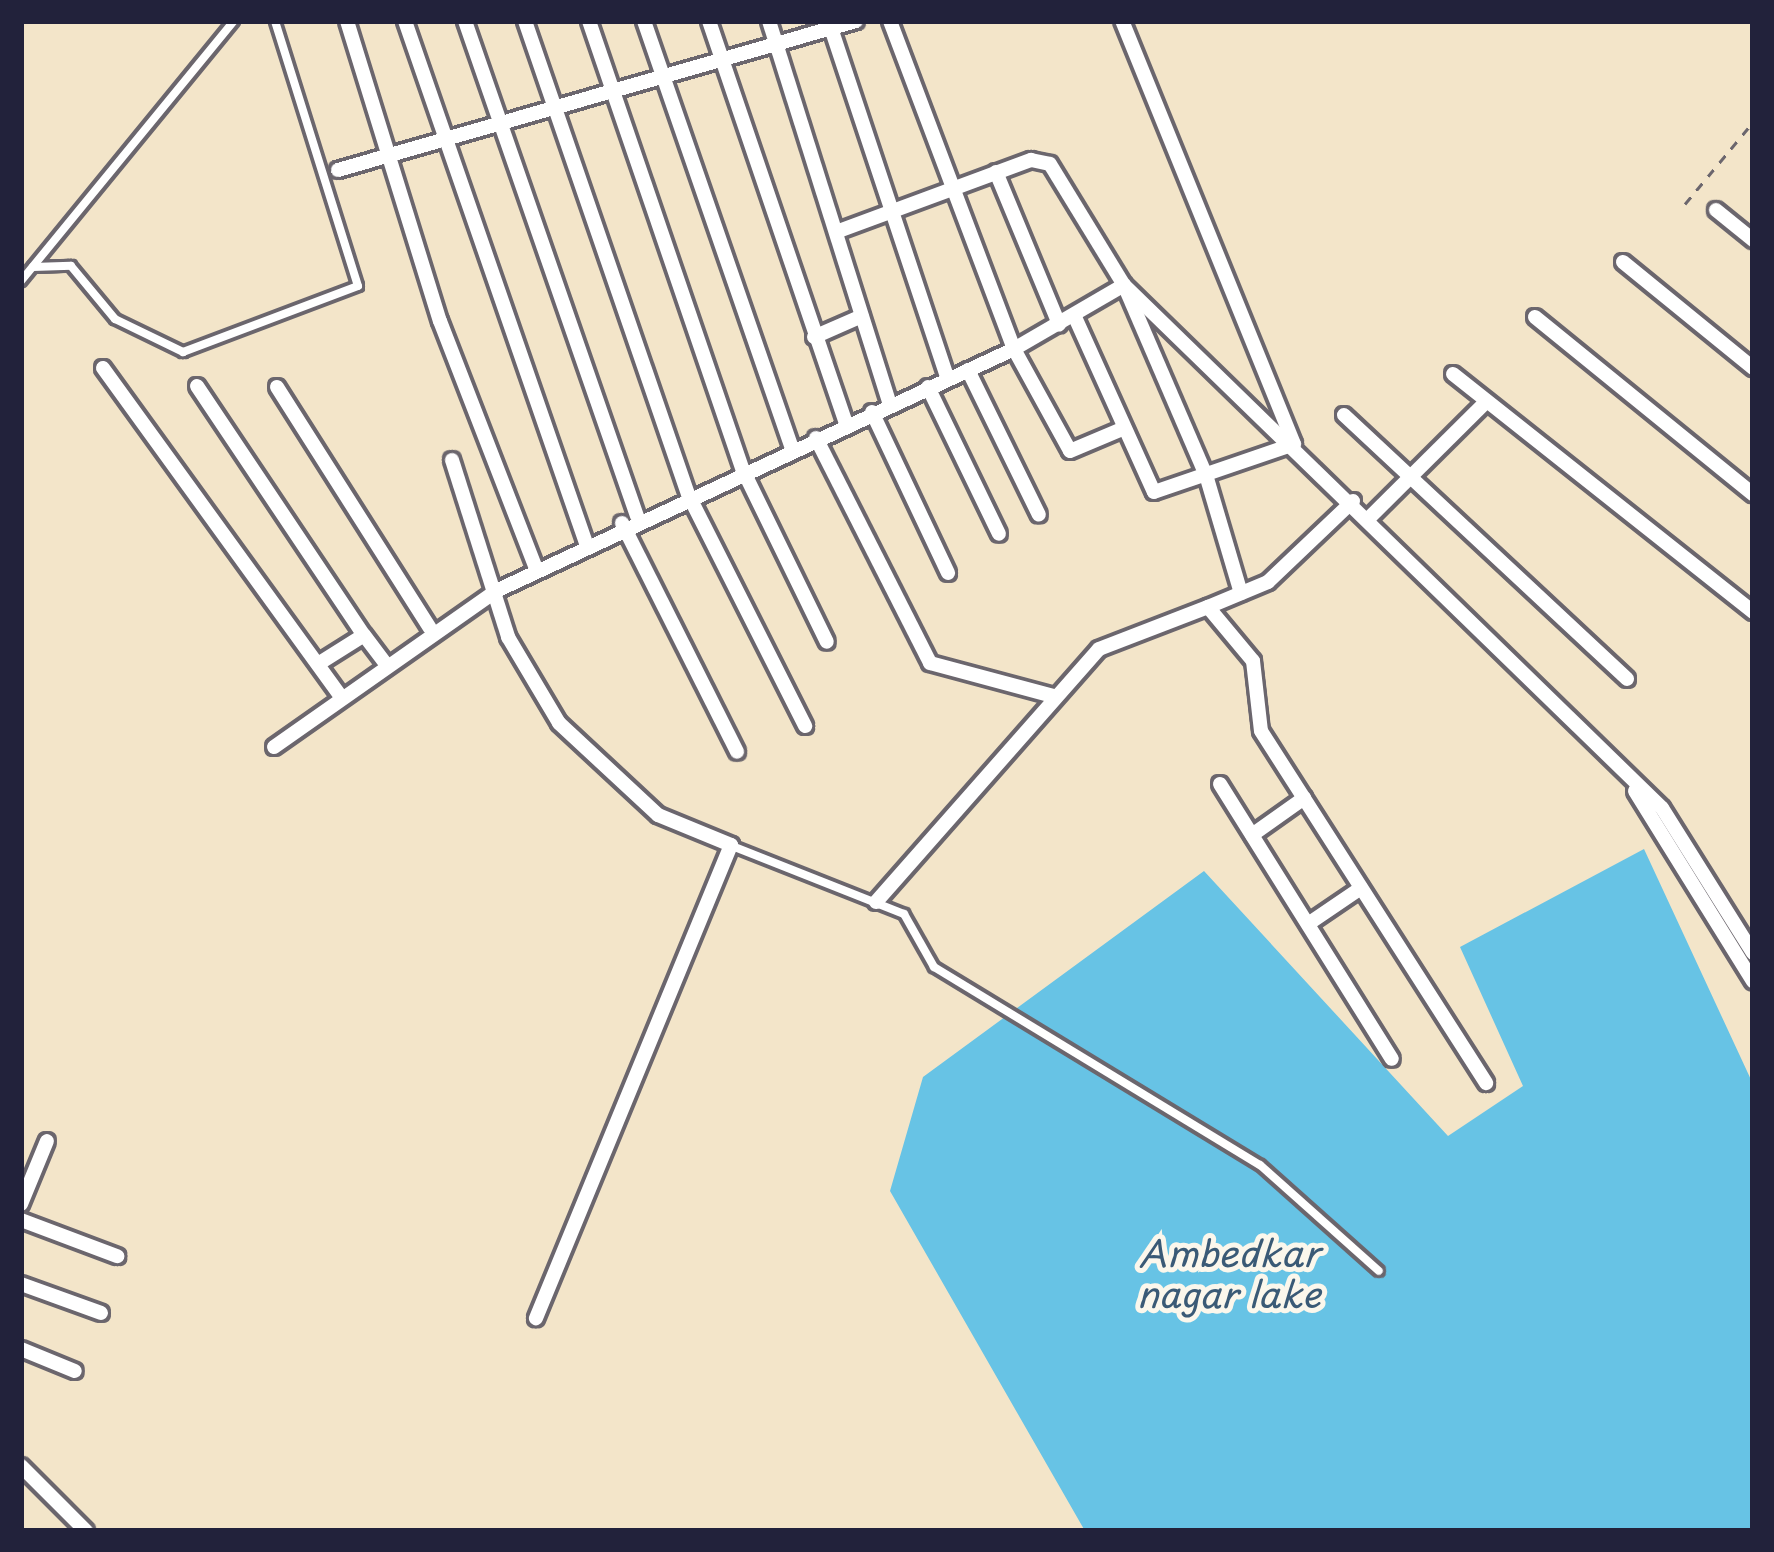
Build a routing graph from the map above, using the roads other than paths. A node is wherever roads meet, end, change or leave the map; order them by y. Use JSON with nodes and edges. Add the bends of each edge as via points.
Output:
{"nodes":[{"id":1,"x":234,"y":21,"type":"edge"},
{"id":2,"x":274,"y":21,"type":"edge"},
{"id":3,"x":347,"y":21,"type":"edge"},
{"id":4,"x":405,"y":21,"type":"edge"},
{"id":5,"x":465,"y":21,"type":"edge"},
{"id":6,"x":525,"y":21,"type":"edge"},
{"id":7,"x":589,"y":21,"type":"edge"},
{"id":8,"x":644,"y":21,"type":"edge"},
{"id":9,"x":709,"y":21,"type":"edge"},
{"id":10,"x":769,"y":21,"type":"edge"},
{"id":11,"x":856,"y":21,"type":"edge"},
{"id":12,"x":890,"y":21,"type":"edge"},
{"id":13,"x":1122,"y":21,"type":"edge"},
{"id":14,"x":830,"y":28,"type":"junction"},
{"id":15,"x":777,"y":44,"type":"junction"},
{"id":16,"x":722,"y":59,"type":"junction"},
{"id":17,"x":664,"y":76,"type":"junction"},
{"id":18,"x":614,"y":90,"type":"junction"},
{"id":19,"x":559,"y":106,"type":"junction"},
{"id":20,"x":502,"y":122,"type":"junction"},
{"id":21,"x":443,"y":139,"type":"junction"},
{"id":22,"x":390,"y":154,"type":"junction"},
{"id":23,"x":338,"y":170,"type":"dead end"},
{"id":24,"x":996,"y":172,"type":"junction"},
{"id":25,"x":949,"y":189,"type":"junction"},
{"id":26,"x":1716,"y":210,"type":"dead end"},
{"id":27,"x":893,"y":211,"type":"junction"},
{"id":28,"x":836,"y":232,"type":"junction"},
{"id":29,"x":1753,"y":240,"type":"edge"},
{"id":30,"x":1622,"y":262,"type":"dead end"},
{"id":31,"x":33,"y":267,"type":"junction"},
{"id":32,"x":21,"y":281,"type":"edge"},
{"id":33,"x":1124,"y":286,"type":"junction"},
{"id":34,"x":862,"y":316,"type":"junction"},
{"id":35,"x":1074,"y":316,"type":"junction"},
{"id":36,"x":1535,"y":317,"type":"dead end"},
{"id":37,"x":1059,"y":324,"type":"junction"},
{"id":38,"x":814,"y":338,"type":"junction"},
{"id":39,"x":1014,"y":349,"type":"junction"},
{"id":40,"x":103,"y":368,"type":"dead end"},
{"id":41,"x":1753,"y":368,"type":"edge"},
{"id":42,"x":968,"y":370,"type":"junction"},
{"id":43,"x":1453,"y":374,"type":"dead end"},
{"id":44,"x":948,"y":379,"type":"junction"},
{"id":45,"x":197,"y":386,"type":"dead end"},
{"id":46,"x":277,"y":387,"type":"dead end"},
{"id":47,"x":928,"y":387,"type":"junction"},
{"id":48,"x":1486,"y":402,"type":"junction"},
{"id":49,"x":890,"y":404,"type":"junction"},
{"id":50,"x":872,"y":412,"type":"junction"},
{"id":51,"x":1344,"y":415,"type":"dead end"},
{"id":52,"x":846,"y":424,"type":"junction"},
{"id":53,"x":1122,"y":429,"type":"junction"},
{"id":54,"x":816,"y":438,"type":"junction"},
{"id":55,"x":1294,"y":444,"type":"junction"},
{"id":56,"x":792,"y":448,"type":"junction"},
{"id":57,"x":452,"y":460,"type":"dead end"},
{"id":58,"x":743,"y":470,"type":"junction"},
{"id":59,"x":1414,"y":473,"type":"junction"},
{"id":60,"x":1206,"y":475,"type":"junction"},
{"id":61,"x":688,"y":494,"type":"junction"},
{"id":62,"x":1753,"y":494,"type":"edge"},
{"id":63,"x":1353,"y":501,"type":"junction"},
{"id":64,"x":1040,"y":515,"type":"dead end"},
{"id":65,"x":638,"y":517,"type":"junction"},
{"id":66,"x":1370,"y":517,"type":"junction"},
{"id":67,"x":622,"y":524,"type":"junction"},
{"id":68,"x":999,"y":534,"type":"dead end"},
{"id":69,"x":586,"y":543,"type":"junction"},
{"id":70,"x":536,"y":569,"type":"junction"},
{"id":71,"x":948,"y":573,"type":"dead end"},
{"id":72,"x":496,"y":591,"type":"junction"},
{"id":73,"x":1241,"y":593,"type":"junction"},
{"id":74,"x":1208,"y":607,"type":"junction"},
{"id":75,"x":1753,"y":612,"type":"edge"},
{"id":76,"x":430,"y":628,"type":"junction"},
{"id":77,"x":364,"y":635,"type":"junction"},
{"id":78,"x":826,"y":642,"type":"dead end"},
{"id":79,"x":384,"y":662,"type":"junction"},
{"id":80,"x":318,"y":664,"type":"junction"},
{"id":81,"x":1627,"y":679,"type":"dead end"},
{"id":82,"x":339,"y":694,"type":"junction"},
{"id":83,"x":1053,"y":696,"type":"junction"},
{"id":84,"x":805,"y":726,"type":"dead end"},
{"id":85,"x":274,"y":746,"type":"dead end"},
{"id":86,"x":737,"y":752,"type":"dead end"},
{"id":87,"x":1611,"y":758,"type":"junction"},
{"id":88,"x":1220,"y":784,"type":"dead end"},
{"id":89,"x":1304,"y":798,"type":"junction"},
{"id":90,"x":1252,"y":835,"type":"junction"},
{"id":91,"x":731,"y":845,"type":"junction"},
{"id":92,"x":1361,"y":888,"type":"junction"},
{"id":93,"x":876,"y":902,"type":"junction"},
{"id":94,"x":1308,"y":924,"type":"junction"},
{"id":95,"x":1753,"y":953,"type":"edge"},
{"id":96,"x":1753,"y":981,"type":"edge"},
{"id":97,"x":1392,"y":1058,"type":"dead end"},
{"id":98,"x":1486,"y":1083,"type":"dead end"},
{"id":99,"x":47,"y":1141,"type":"dead end"},
{"id":100,"x":21,"y":1204,"type":"edge"},
{"id":101,"x":21,"y":1220,"type":"edge"},
{"id":102,"x":118,"y":1256,"type":"dead end"},
{"id":103,"x":1378,"y":1271,"type":"dead end"},
{"id":104,"x":21,"y":1284,"type":"edge"},
{"id":105,"x":101,"y":1313,"type":"dead end"},
{"id":106,"x":536,"y":1318,"type":"dead end"},
{"id":107,"x":21,"y":1349,"type":"edge"},
{"id":108,"x":75,"y":1371,"type":"dead end"},
{"id":109,"x":21,"y":1466,"type":"edge"},
{"id":110,"x":86,"y":1531,"type":"edge"}],
"edges":[{"from":1,"to":31,"type":"lane"},
{"from":2,"to":31,"type":"lane","via":[[358,286],[182,352],[116,319],[71,266]]},
{"from":3,"to":22,"type":"street"},
{"from":4,"to":21,"type":"street"},
{"from":5,"to":20,"type":"street"},
{"from":6,"to":19,"type":"street"},
{"from":7,"to":18,"type":"street"},
{"from":8,"to":17,"type":"street"},
{"from":9,"to":16,"type":"street"},
{"from":10,"to":15,"type":"street"},
{"from":11,"to":14,"type":"street"},
{"from":12,"to":25,"type":"street"},
{"from":13,"to":55,"type":"street"},
{"from":14,"to":15,"type":"street"},
{"from":14,"to":27,"type":"street"},
{"from":15,"to":16,"type":"street"},
{"from":15,"to":28,"type":"street"},
{"from":16,"to":17,"type":"street"},
{"from":16,"to":38,"type":"street"},
{"from":17,"to":18,"type":"street"},
{"from":17,"to":56,"type":"street"},
{"from":18,"to":19,"type":"street"},
{"from":18,"to":58,"type":"street"},
{"from":19,"to":20,"type":"street"},
{"from":19,"to":61,"type":"street"},
{"from":20,"to":21,"type":"street"},
{"from":20,"to":65,"type":"street"},
{"from":21,"to":22,"type":"street"},
{"from":21,"to":69,"type":"street"},
{"from":22,"to":23,"type":"street"},
{"from":22,"to":70,"type":"street","via":[[440,321]]},
{"from":24,"to":25,"type":"street"},
{"from":24,"to":33,"type":"street","via":[[1050,164]]},
{"from":24,"to":37,"type":"street"},
{"from":25,"to":27,"type":"street"},
{"from":25,"to":39,"type":"street"},
{"from":26,"to":29,"type":"street"},
{"from":27,"to":28,"type":"street"},
{"from":27,"to":44,"type":"street"},
{"from":28,"to":34,"type":"street"},
{"from":30,"to":41,"type":"street"},
{"from":31,"to":32,"type":"lane"},
{"from":33,"to":35,"type":"street"},
{"from":33,"to":55,"type":"street"},
{"from":33,"to":60,"type":"street"},
{"from":34,"to":38,"type":"street"},
{"from":34,"to":49,"type":"street"},
{"from":35,"to":37,"type":"street"},
{"from":35,"to":53,"type":"street"},
{"from":36,"to":62,"type":"street"},
{"from":37,"to":39,"type":"street"},
{"from":38,"to":52,"type":"street"},
{"from":39,"to":42,"type":"street"},
{"from":39,"to":53,"type":"street","via":[[1070,451]]},
{"from":40,"to":80,"type":"street"},
{"from":42,"to":44,"type":"street"},
{"from":42,"to":64,"type":"street"},
{"from":43,"to":48,"type":"street"},
{"from":44,"to":47,"type":"street"},
{"from":45,"to":77,"type":"street"},
{"from":46,"to":76,"type":"street"},
{"from":47,"to":49,"type":"street"},
{"from":47,"to":68,"type":"street"},
{"from":48,"to":59,"type":"street"},
{"from":48,"to":75,"type":"street"},
{"from":49,"to":50,"type":"street"},
{"from":50,"to":52,"type":"street"},
{"from":50,"to":71,"type":"street"},
{"from":51,"to":59,"type":"street"},
{"from":52,"to":54,"type":"street"},
{"from":53,"to":60,"type":"street","via":[[1154,492]]},
{"from":54,"to":56,"type":"street"},
{"from":54,"to":83,"type":"street","via":[[930,663]]},
{"from":55,"to":60,"type":"street"},
{"from":55,"to":63,"type":"street"},
{"from":56,"to":58,"type":"street"},
{"from":57,"to":72,"type":"street"},
{"from":58,"to":61,"type":"street"},
{"from":58,"to":78,"type":"street"},
{"from":59,"to":66,"type":"street"},
{"from":59,"to":81,"type":"street"},
{"from":60,"to":73,"type":"street"},
{"from":61,"to":65,"type":"street"},
{"from":61,"to":84,"type":"street"},
{"from":63,"to":66,"type":"street"},
{"from":63,"to":73,"type":"street","via":[[1268,582]]},
{"from":65,"to":67,"type":"street"},
{"from":66,"to":87,"type":"street"},
{"from":67,"to":69,"type":"street"},
{"from":67,"to":86,"type":"street"},
{"from":69,"to":70,"type":"street"},
{"from":70,"to":72,"type":"street"},
{"from":72,"to":76,"type":"street"},
{"from":72,"to":91,"type":"street","via":[[508,637],[559,723],[607,777]]},
{"from":73,"to":74,"type":"street"},
{"from":74,"to":83,"type":"street","via":[[1099,649]]},
{"from":74,"to":89,"type":"street","via":[[1253,661],[1261,731]]},
{"from":76,"to":79,"type":"street"},
{"from":77,"to":79,"type":"street"},
{"from":77,"to":80,"type":"street"},
{"from":79,"to":82,"type":"street"},
{"from":80,"to":82,"type":"street"},
{"from":82,"to":85,"type":"street"},
{"from":83,"to":93,"type":"street"},
{"from":87,"to":95,"type":"street","via":[[1662,808]]},
{"from":87,"to":96,"type":"street"},
{"from":88,"to":90,"type":"street"},
{"from":89,"to":90,"type":"street"},
{"from":89,"to":92,"type":"street"},
{"from":90,"to":94,"type":"street"},
{"from":91,"to":93,"type":"lane"},
{"from":91,"to":106,"type":"street"},
{"from":92,"to":94,"type":"street"},
{"from":92,"to":98,"type":"street"},
{"from":93,"to":103,"type":"lane","via":[[921,927],[934,967],[1260,1165]]},
{"from":94,"to":97,"type":"street"},
{"from":99,"to":100,"type":"street"},
{"from":101,"to":102,"type":"street"},
{"from":104,"to":105,"type":"street"},
{"from":107,"to":108,"type":"street"},
{"from":109,"to":110,"type":"street"}]}
